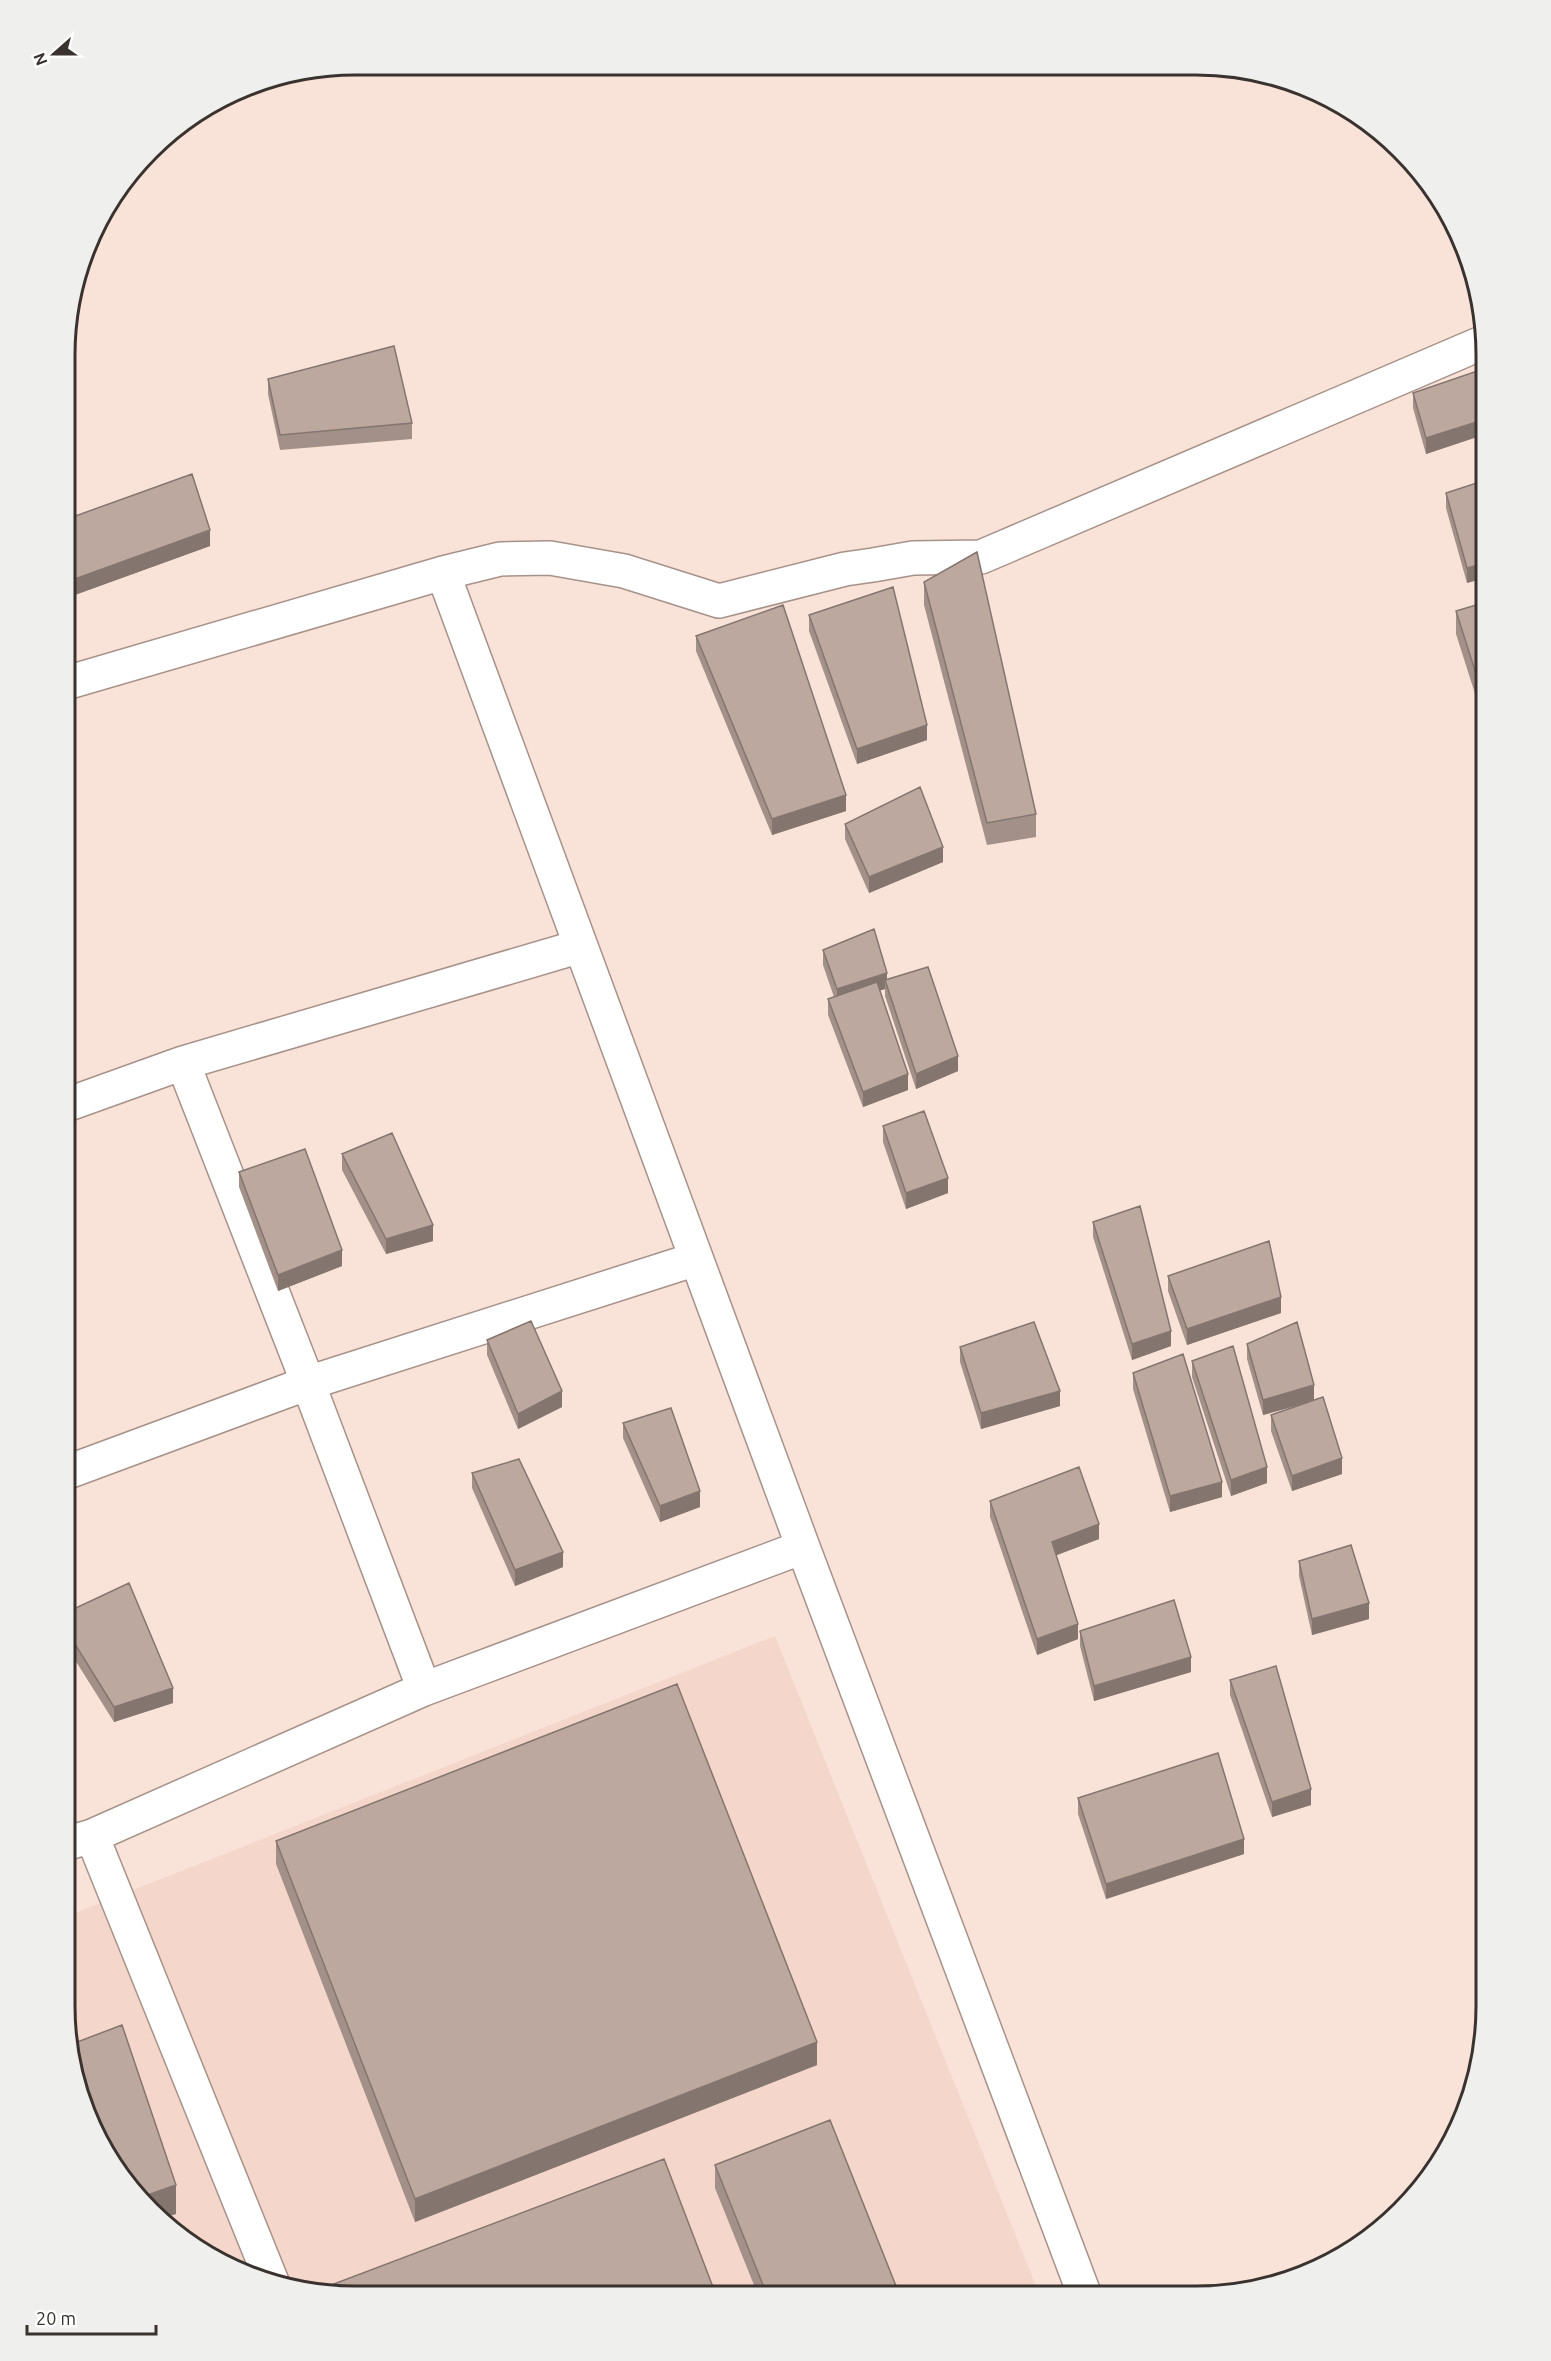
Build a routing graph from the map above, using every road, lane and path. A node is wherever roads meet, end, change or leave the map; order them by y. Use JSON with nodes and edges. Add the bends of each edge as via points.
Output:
{"nodes":[{"id":1,"x":1475,"y":346,"type":"edge"},
{"id":2,"x":443,"y":573,"type":"junction"},
{"id":3,"x":75,"y":680,"type":"edge"},
{"id":4,"x":581,"y":946,"type":"junction"},
{"id":5,"x":183,"y":1063,"type":"junction"},
{"id":6,"x":75,"y":1102,"type":"edge"},
{"id":7,"x":696,"y":1259,"type":"junction"},
{"id":8,"x":308,"y":1383,"type":"junction"},
{"id":9,"x":75,"y":1469,"type":"edge"},
{"id":10,"x":803,"y":1548,"type":"junction"},
{"id":11,"x":424,"y":1689,"type":"junction"},
{"id":12,"x":79,"y":1840,"type":"edge"},
{"id":13,"x":268,"y":2272,"type":"edge"},
{"id":14,"x":1081,"y":2286,"type":"edge"}],
"edges":[{"from":1,"to":2,"type":"street","via":[[981,557],[913,558],[845,569],[719,601],[624,571],[550,558],[500,559]]},
{"from":2,"to":3,"type":"street"},
{"from":2,"to":4,"type":"street"},
{"from":4,"to":5,"type":"street"},
{"from":4,"to":7,"type":"street"},
{"from":5,"to":6,"type":"street"},
{"from":5,"to":8,"type":"street"},
{"from":7,"to":8,"type":"street"},
{"from":7,"to":10,"type":"street"},
{"from":8,"to":9,"type":"street"},
{"from":8,"to":11,"type":"street"},
{"from":10,"to":11,"type":"street"},
{"from":10,"to":14,"type":"street"},
{"from":11,"to":12,"type":"street"},
{"from":12,"to":13,"type":"street"}]}
